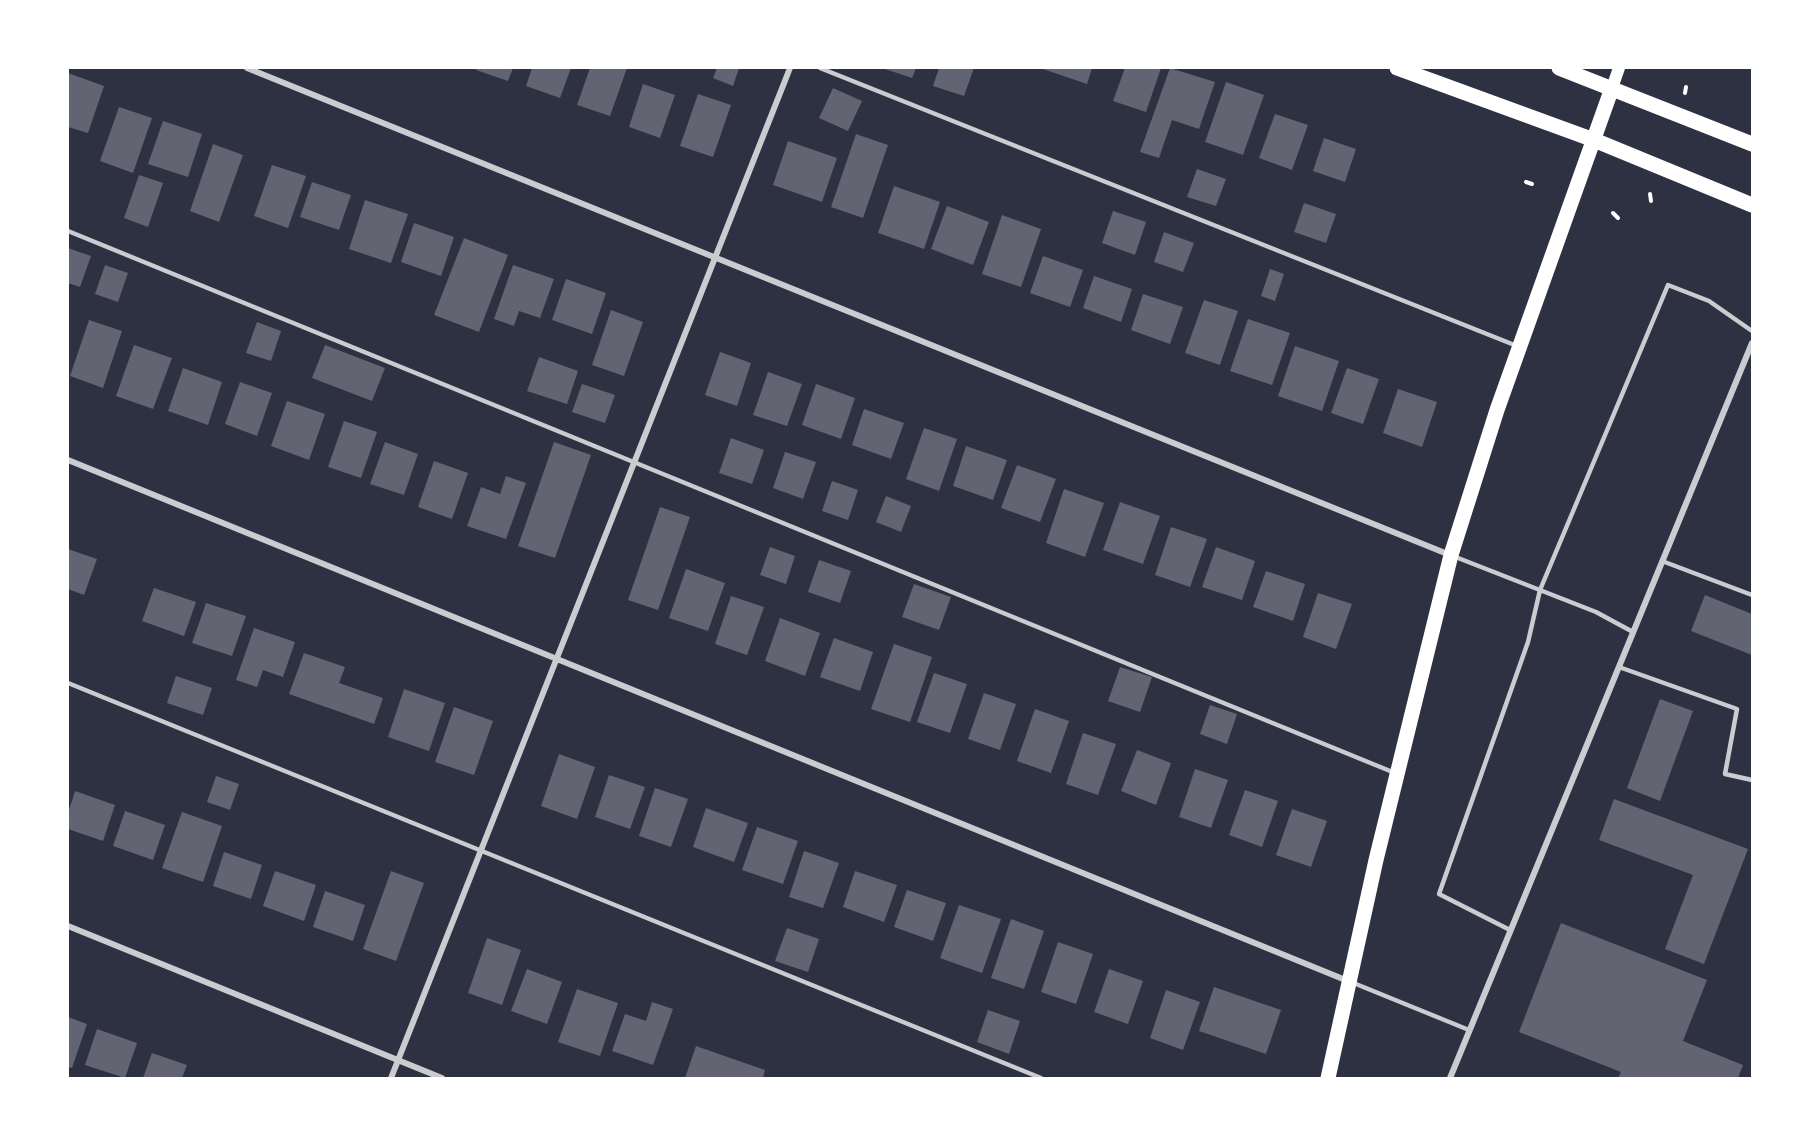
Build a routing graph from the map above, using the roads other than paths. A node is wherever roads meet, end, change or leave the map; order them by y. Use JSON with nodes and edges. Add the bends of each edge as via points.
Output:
{"nodes":[{"id":1,"x":247,"y":68,"type":"edge"},
{"id":2,"x":790,"y":68,"type":"edge"},
{"id":3,"x":820,"y":68,"type":"edge"},
{"id":4,"x":1397,"y":68,"type":"edge"},
{"id":5,"x":1559,"y":68,"type":"edge"},
{"id":6,"x":1619,"y":68,"type":"edge"},
{"id":7,"x":1612,"y":88,"type":"junction"},
{"id":8,"x":1594,"y":140,"type":"junction"},
{"id":9,"x":1752,"y":144,"type":"edge"},
{"id":10,"x":1752,"y":205,"type":"edge"},
{"id":11,"x":68,"y":231,"type":"edge"},
{"id":12,"x":715,"y":257,"type":"junction"},
{"id":13,"x":1752,"y":332,"type":"edge"},
{"id":14,"x":1752,"y":343,"type":"edge"},
{"id":15,"x":1519,"y":347,"type":"junction"},
{"id":16,"x":68,"y":460,"type":"edge"},
{"id":17,"x":634,"y":462,"type":"junction"},
{"id":18,"x":1451,"y":555,"type":"junction"},
{"id":19,"x":1662,"y":561,"type":"junction"},
{"id":20,"x":1540,"y":590,"type":"junction"},
{"id":21,"x":1752,"y":595,"type":"edge"},
{"id":22,"x":1633,"y":632,"type":"junction"},
{"id":23,"x":557,"y":659,"type":"junction"},
{"id":24,"x":1619,"y":667,"type":"junction"},
{"id":25,"x":68,"y":683,"type":"edge"},
{"id":26,"x":1397,"y":774,"type":"junction"},
{"id":27,"x":1752,"y":780,"type":"edge"},
{"id":28,"x":480,"y":851,"type":"junction"},
{"id":29,"x":68,"y":926,"type":"edge"},
{"id":30,"x":1510,"y":930,"type":"junction"},
{"id":31,"x":1348,"y":981,"type":"junction"},
{"id":32,"x":1469,"y":1030,"type":"junction"},
{"id":33,"x":398,"y":1060,"type":"junction"},
{"id":34,"x":391,"y":1078,"type":"edge"},
{"id":35,"x":442,"y":1078,"type":"edge"},
{"id":36,"x":1041,"y":1078,"type":"edge"},
{"id":37,"x":1328,"y":1078,"type":"edge"},
{"id":38,"x":1450,"y":1078,"type":"edge"}],
"edges":[{"from":1,"to":12,"type":"street"},
{"from":2,"to":12,"type":"street"},
{"from":3,"to":15,"type":"lane"},
{"from":4,"to":8,"type":"main road"},
{"from":5,"to":7,"type":"main road"},
{"from":6,"to":7,"type":"main road"},
{"from":7,"to":8,"type":"main road"},
{"from":7,"to":9,"type":"main road"},
{"from":8,"to":10,"type":"main road"},
{"from":8,"to":15,"type":"main road"},
{"from":11,"to":17,"type":"lane"},
{"from":12,"to":17,"type":"street"},
{"from":12,"to":18,"type":"street"},
{"from":13,"to":20,"type":"lane","via":[[1709,301],[1668,285]]},
{"from":14,"to":19,"type":"street"},
{"from":15,"to":18,"type":"main road"},
{"from":16,"to":23,"type":"street"},
{"from":17,"to":23,"type":"street"},
{"from":17,"to":26,"type":"lane"},
{"from":18,"to":20,"type":"lane"},
{"from":18,"to":26,"type":"main road"},
{"from":19,"to":21,"type":"lane"},
{"from":19,"to":22,"type":"street"},
{"from":20,"to":22,"type":"lane"},
{"from":20,"to":30,"type":"lane","via":[[1528,642],[1439,894]]},
{"from":22,"to":24,"type":"street"},
{"from":23,"to":28,"type":"street"},
{"from":23,"to":31,"type":"street"},
{"from":24,"to":27,"type":"lane","via":[[1737,709],[1725,774]]},
{"from":24,"to":30,"type":"street"},
{"from":25,"to":28,"type":"lane"},
{"from":26,"to":31,"type":"main road"},
{"from":28,"to":33,"type":"street"},
{"from":28,"to":36,"type":"lane"},
{"from":29,"to":33,"type":"street"},
{"from":30,"to":32,"type":"street"},
{"from":31,"to":32,"type":"lane"},
{"from":31,"to":37,"type":"main road"},
{"from":32,"to":38,"type":"street"},
{"from":33,"to":34,"type":"street"},
{"from":33,"to":35,"type":"street"}]}
